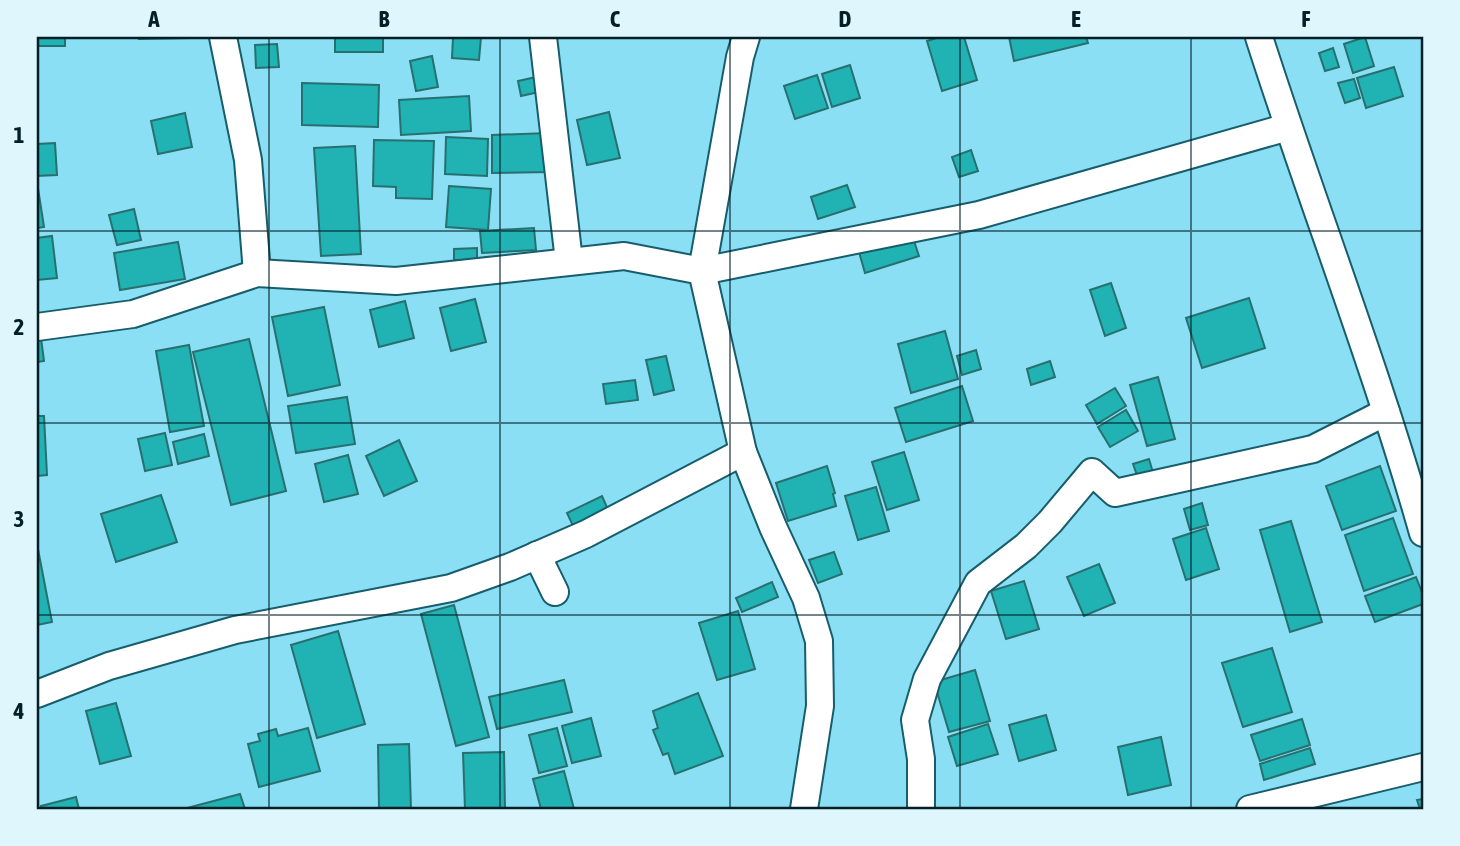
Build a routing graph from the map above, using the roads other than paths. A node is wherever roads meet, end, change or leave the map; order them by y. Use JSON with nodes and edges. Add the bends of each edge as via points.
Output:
{"nodes":[{"id":1,"x":223,"y":37,"type":"edge"},
{"id":2,"x":543,"y":37,"type":"edge"},
{"id":3,"x":746,"y":37,"type":"edge"},
{"id":4,"x":1259,"y":37,"type":"edge"},
{"id":5,"x":1288,"y":127,"type":"junction"},
{"id":6,"x":569,"y":261,"type":"junction"},
{"id":7,"x":702,"y":271,"type":"junction"},
{"id":8,"x":257,"y":273,"type":"junction"},
{"id":9,"x":37,"y":327,"type":"edge"},
{"id":10,"x":1386,"y":412,"type":"junction"},
{"id":11,"x":743,"y":452,"type":"junction"},
{"id":12,"x":1423,"y":533,"type":"edge"},
{"id":13,"x":537,"y":555,"type":"junction"},
{"id":14,"x":555,"y":592,"type":"dead end"},
{"id":15,"x":37,"y":694,"type":"edge"},
{"id":16,"x":1423,"y":767,"type":"edge"},
{"id":17,"x":804,"y":809,"type":"edge"},
{"id":18,"x":921,"y":809,"type":"edge"},
{"id":19,"x":1250,"y":809,"type":"edge"}],
"edges":[{"from":1,"to":8,"type":"street","via":[[248,160]]},
{"from":2,"to":6,"type":"street"},
{"from":3,"to":7,"type":"street"},
{"from":4,"to":5,"type":"street"},
{"from":5,"to":7,"type":"street","via":[[979,215]]},
{"from":5,"to":10,"type":"street"},
{"from":6,"to":7,"type":"street","via":[[624,256]]},
{"from":6,"to":8,"type":"street","via":[[397,281]]},
{"from":7,"to":11,"type":"street"},
{"from":8,"to":9,"type":"street","via":[[134,314]]},
{"from":10,"to":12,"type":"street"},
{"from":10,"to":18,"type":"street","via":[[1313,449],[1115,493],[1092,472],[1034,538],[978,583],[927,679],[915,720]]},
{"from":11,"to":13,"type":"street"},
{"from":11,"to":17,"type":"street","via":[[820,640],[820,706]]},
{"from":13,"to":14,"type":"street"},
{"from":13,"to":15,"type":"street","via":[[451,588],[235,630],[109,666]]},
{"from":16,"to":19,"type":"street"}]}
